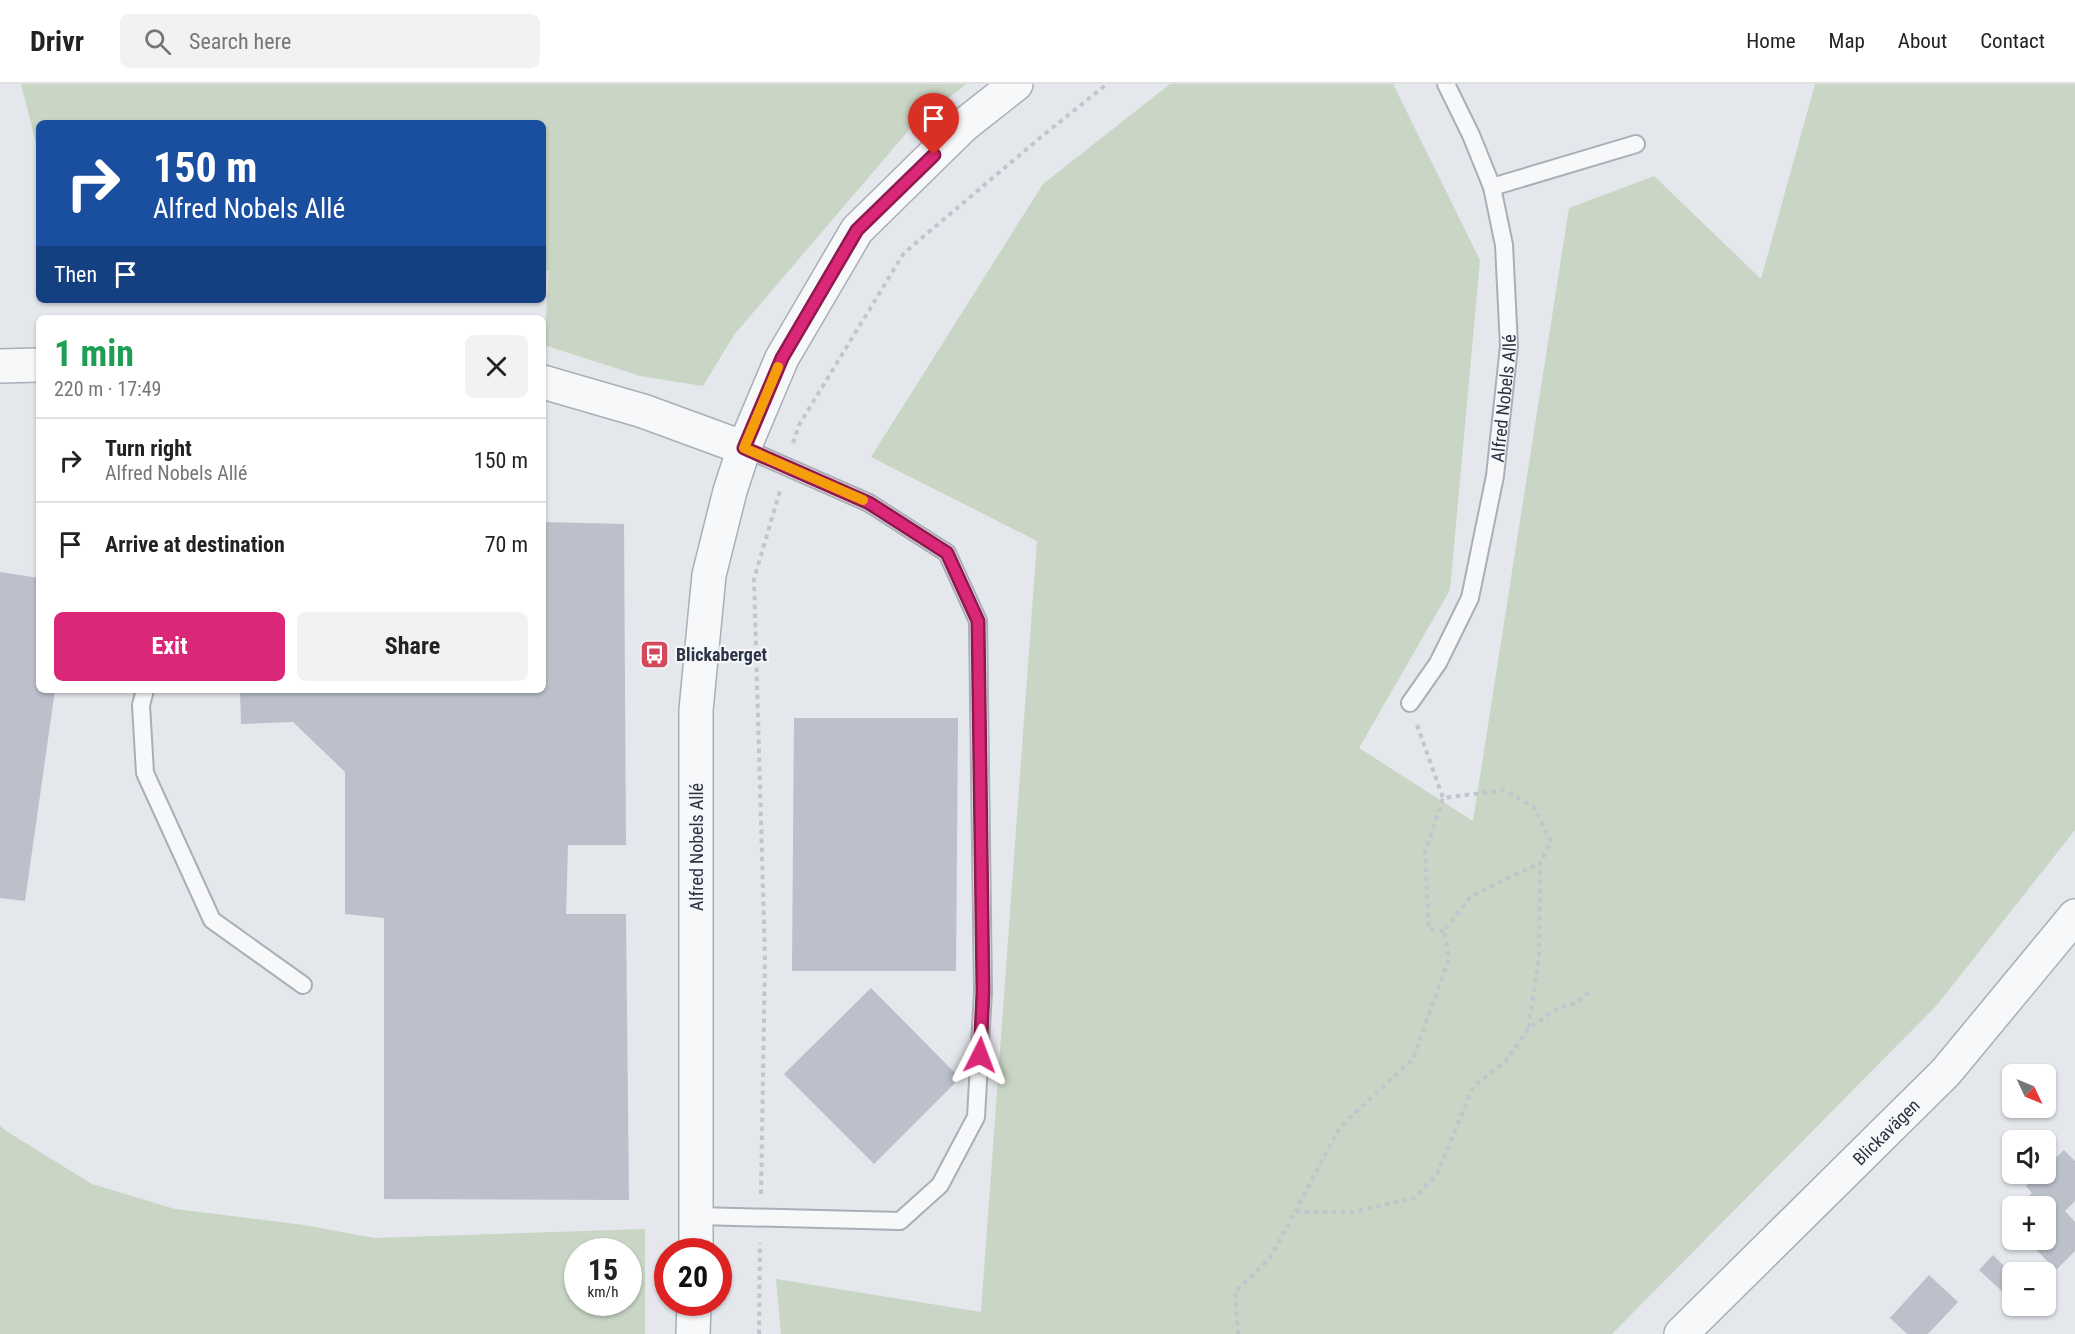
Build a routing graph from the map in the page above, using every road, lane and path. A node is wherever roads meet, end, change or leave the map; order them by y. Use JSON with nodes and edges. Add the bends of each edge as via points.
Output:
{"nodes":[{"id":1,"x":1016,"y":84,"type":"edge"},
{"id":2,"x":1107,"y":84,"type":"edge"},
{"id":3,"x":1446,"y":84,"type":"edge"},
{"id":4,"x":1636,"y":144,"type":"dead end"},
{"id":5,"x":1492,"y":187,"type":"junction"},
{"id":6,"x":36,"y":364,"type":"edge"},
{"id":7,"x":0,"y":366,"type":"edge"},
{"id":8,"x":546,"y":383,"type":"edge"},
{"id":9,"x":744,"y":448,"type":"junction"},
{"id":10,"x":787,"y":466,"type":"junction"},
{"id":11,"x":144,"y":693,"type":"edge"},
{"id":12,"x":1410,"y":703,"type":"joint"},
{"id":13,"x":1443,"y":798,"type":"junction"},
{"id":14,"x":1540,"y":863,"type":"junction"},
{"id":15,"x":2075,"y":916,"type":"edge"},
{"id":16,"x":1444,"y":931,"type":"junction"},
{"id":17,"x":303,"y":985,"type":"dead end"},
{"id":18,"x":1593,"y":989,"type":"dead end"},
{"id":19,"x":1528,"y":1029,"type":"junction"},
{"id":20,"x":1295,"y":1212,"type":"junction"},
{"id":21,"x":697,"y":1216,"type":"junction"},
{"id":22,"x":760,"y":1219,"type":"junction"},
{"id":23,"x":696,"y":1238,"type":"edge"},
{"id":24,"x":694,"y":1316,"type":"edge"},
{"id":25,"x":693,"y":1334,"type":"edge"},
{"id":26,"x":759,"y":1334,"type":"edge"},
{"id":27,"x":1238,"y":1334,"type":"edge"},
{"id":28,"x":1681,"y":1334,"type":"edge"}],
"edges":[{"from":1,"to":9,"type":"street","name":"Alfred Nobels Allé","via":[[964,125],[857,230],[782,358]]},
{"from":2,"to":10,"type":"path","via":[[904,253],[799,425]]},
{"from":3,"to":5,"type":"lane","name":"Alfred Nobels Allé"},
{"from":4,"to":5,"type":"lane"},
{"from":5,"to":12,"type":"lane","name":"Alfred Nobels Allé","via":[[1504,245],[1509,346],[1495,476],[1470,598],[1438,663]]},
{"from":6,"to":7,"type":"street"},
{"from":8,"to":9,"type":"street","via":[[643,411]]},
{"from":9,"to":10,"type":"lane"},
{"from":9,"to":21,"type":"street","name":"Alfred Nobels Allé","via":[[709,575],[696,710]]},
{"from":10,"to":22,"type":"path","via":[[754,579],[765,959]]},
{"from":10,"to":22,"type":"lane","via":[[869,503],[947,553],[978,621],[983,992],[976,1117],[940,1185],[900,1221]]},
{"from":11,"to":17,"type":"lane","via":[[141,705],[145,773],[212,920]]},
{"from":12,"to":13,"type":"path"},
{"from":13,"to":14,"type":"path","via":[[1504,790],[1534,807],[1551,842]]},
{"from":13,"to":16,"type":"path","via":[[1425,853],[1429,929]]},
{"from":14,"to":16,"type":"path","via":[[1471,896]]},
{"from":14,"to":19,"type":"path","via":[[1539,958]]},
{"from":15,"to":28,"type":"street","name":"Blickavägen","via":[[1946,1072]]},
{"from":16,"to":20,"type":"path","via":[[1449,958],[1413,1059],[1340,1127]]},
{"from":18,"to":19,"type":"path","via":[[1576,1003],[1558,1008]]},
{"from":19,"to":20,"type":"path","via":[[1508,1060],[1473,1087],[1437,1174],[1415,1198],[1353,1212]]},
{"from":20,"to":27,"type":"path","via":[[1270,1258],[1235,1292]]},
{"from":21,"to":22,"type":"lane"},
{"from":21,"to":23,"type":"street","name":"Alfred Nobels Allé"},
{"from":22,"to":26,"type":"path"},
{"from":24,"to":25,"type":"street"}]}
